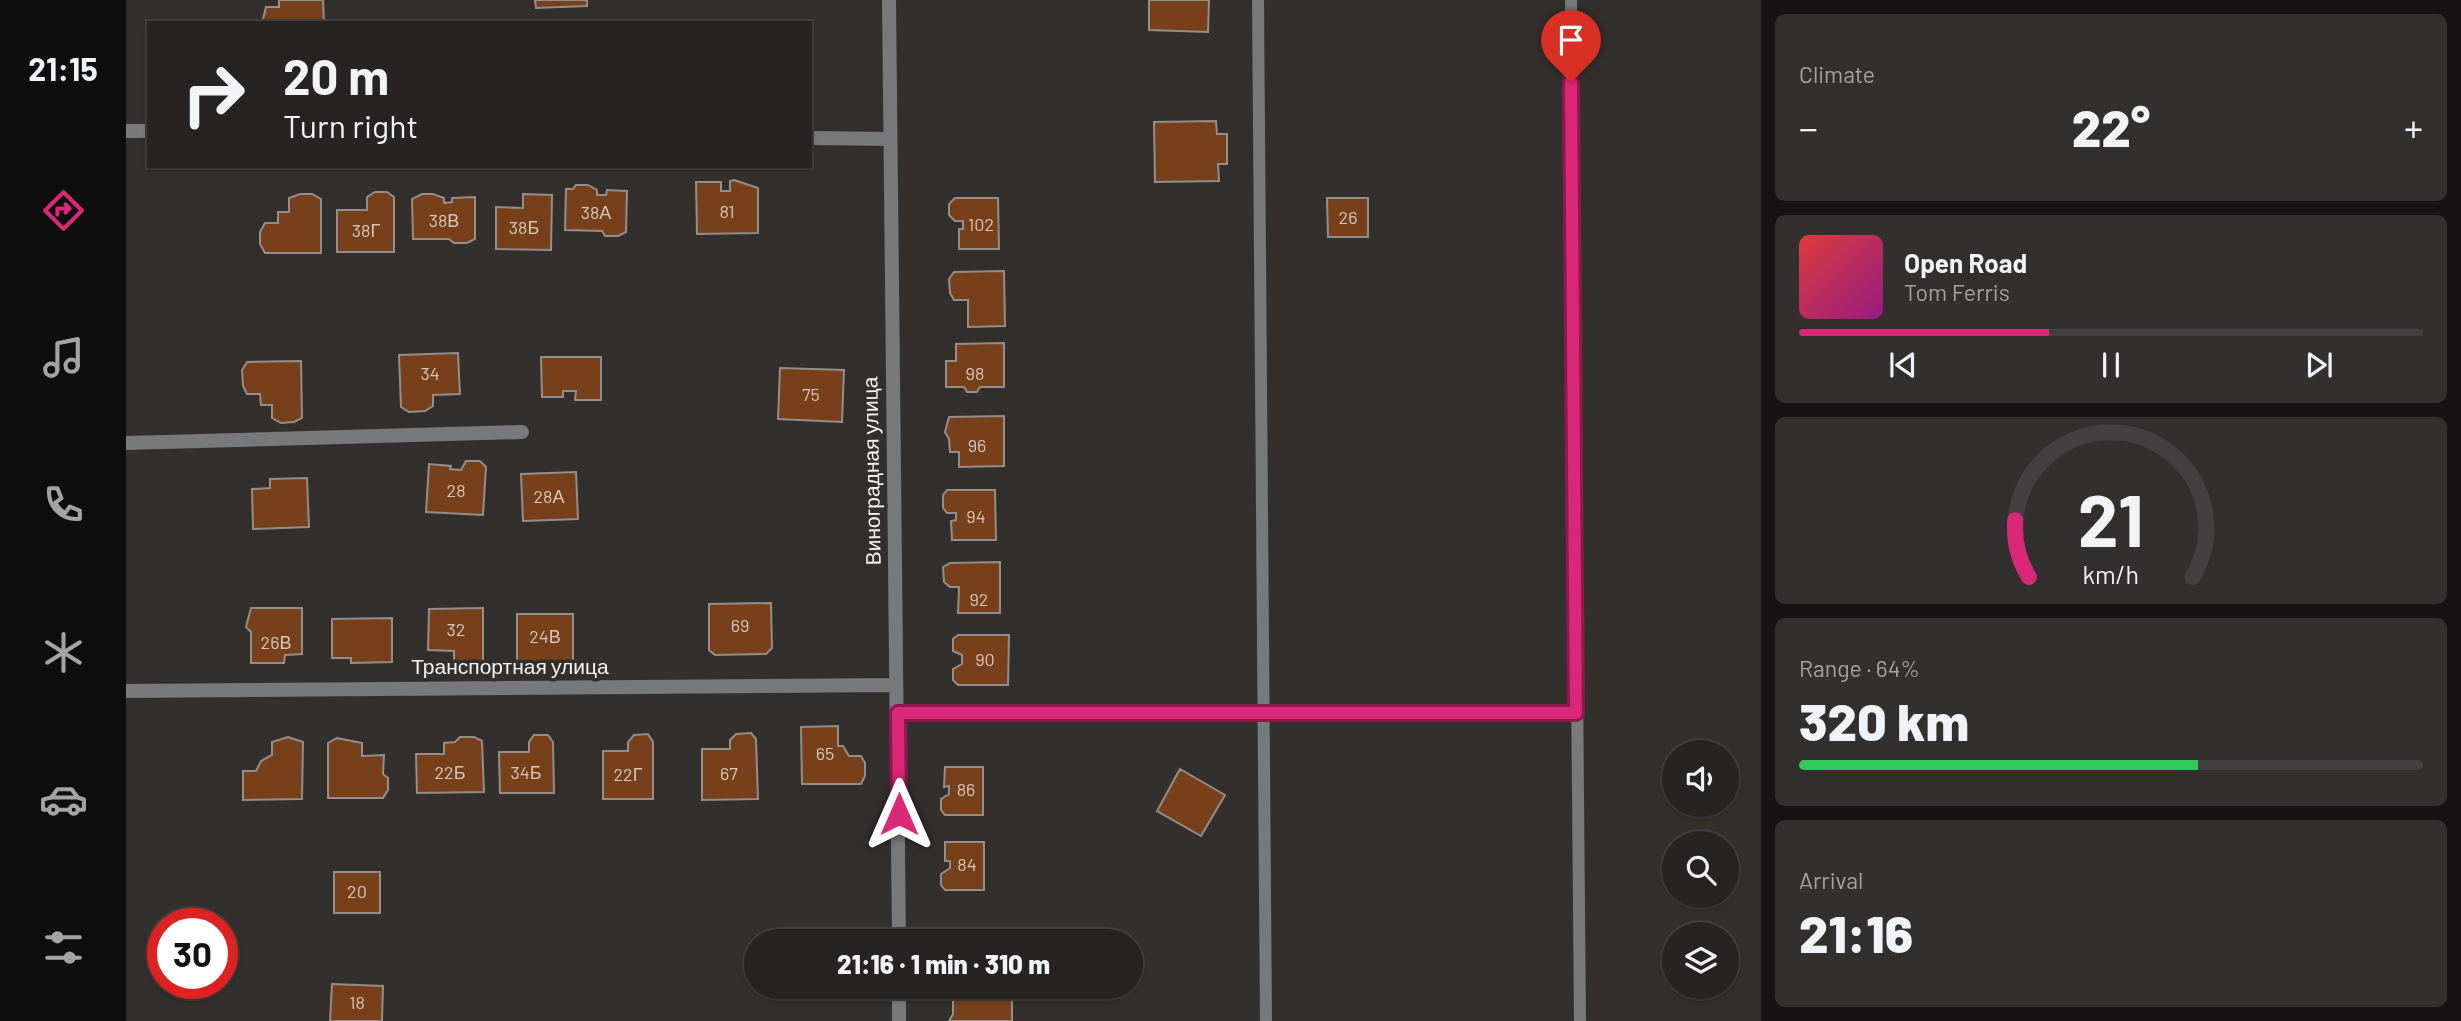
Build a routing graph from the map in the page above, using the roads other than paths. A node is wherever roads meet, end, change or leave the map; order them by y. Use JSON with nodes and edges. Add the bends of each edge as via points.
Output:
{"nodes":[{"id":1,"x":889,"y":0,"type":"edge"},
{"id":2,"x":1258,"y":0,"type":"edge"},
{"id":3,"x":1571,"y":0,"type":"edge"},
{"id":4,"x":126,"y":131,"type":"edge"},
{"id":5,"x":147,"y":131,"type":"edge"},
{"id":6,"x":812,"y":138,"type":"edge"},
{"id":7,"x":890,"y":139,"type":"junction"},
{"id":8,"x":522,"y":432,"type":"dead end"},
{"id":9,"x":126,"y":443,"type":"edge"},
{"id":10,"x":895,"y":685,"type":"junction"},
{"id":11,"x":126,"y":691,"type":"edge"},
{"id":12,"x":898,"y":713,"type":"junction"},
{"id":13,"x":1576,"y":713,"type":"junction"},
{"id":14,"x":1264,"y":715,"type":"junction"},
{"id":15,"x":899,"y":929,"type":"edge"},
{"id":16,"x":899,"y":999,"type":"edge"},
{"id":17,"x":899,"y":1021,"type":"edge"},
{"id":18,"x":1266,"y":1021,"type":"edge"},
{"id":19,"x":1580,"y":1021,"type":"edge"}],
"edges":[{"from":1,"to":7,"type":"street","name":"Виноградная улица"},
{"from":2,"to":14,"type":"lane"},
{"from":3,"to":13,"type":"lane"},
{"from":4,"to":5,"type":"street"},
{"from":6,"to":7,"type":"street"},
{"from":7,"to":10,"type":"street","name":"Виноградная улица"},
{"from":8,"to":9,"type":"street"},
{"from":10,"to":11,"type":"street","name":"Транспортная улица"},
{"from":10,"to":12,"type":"street","name":"Виноградная улица"},
{"from":12,"to":14,"type":"lane"},
{"from":12,"to":15,"type":"street","name":"Виноградная улица"},
{"from":13,"to":14,"type":"lane"},
{"from":13,"to":19,"type":"lane"},
{"from":14,"to":18,"type":"lane"},
{"from":16,"to":17,"type":"street"}]}
